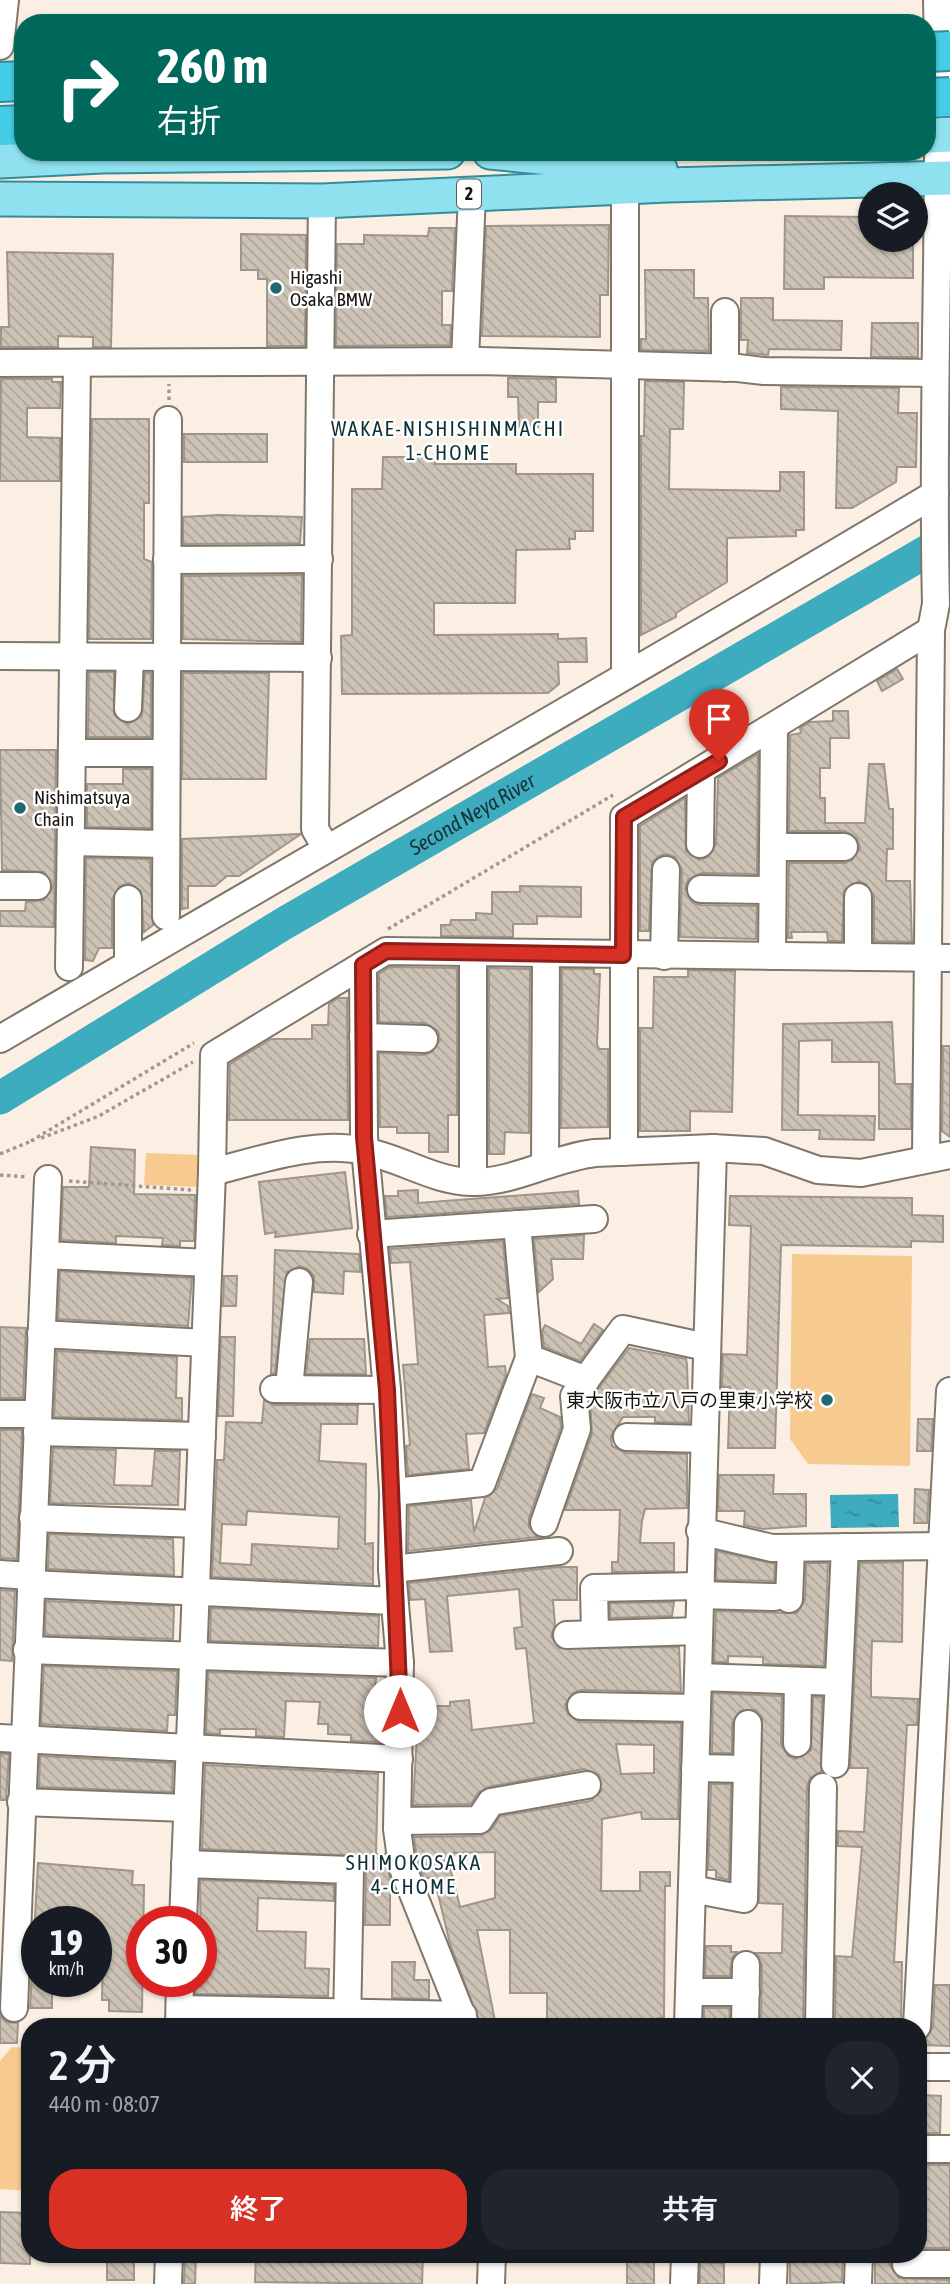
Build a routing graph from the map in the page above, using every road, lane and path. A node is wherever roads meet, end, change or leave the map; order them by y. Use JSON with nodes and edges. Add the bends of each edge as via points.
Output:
{"nodes":[{"id":1,"x":5,"y":0,"type":"edge"},
{"id":2,"x":937,"y":0,"type":"edge"},
{"id":3,"x":0,"y":46,"type":"edge"},
{"id":4,"x":939,"y":136,"type":"edge"},
{"id":5,"x":583,"y":161,"type":"edge"},
{"id":6,"x":944,"y":178,"type":"edge"},
{"id":7,"x":798,"y":182,"type":"junction"},
{"id":8,"x":625,"y":187,"type":"junction"},
{"id":9,"x":472,"y":194,"type":"junction"},
{"id":10,"x":0,"y":199,"type":"edge"},
{"id":11,"x":322,"y":201,"type":"junction"},
{"id":12,"x":725,"y":312,"type":"dead end"},
{"id":13,"x":465,"y":361,"type":"junction"},
{"id":14,"x":0,"y":363,"type":"edge"},
{"id":15,"x":78,"y":363,"type":"junction"},
{"id":16,"x":170,"y":363,"type":"junction"},
{"id":17,"x":322,"y":363,"type":"junction"},
{"id":18,"x":625,"y":364,"type":"junction"},
{"id":19,"x":725,"y":368,"type":"junction"},
{"id":20,"x":935,"y":373,"type":"junction"},
{"id":21,"x":168,"y":420,"type":"joint"},
{"id":22,"x":935,"y":501,"type":"junction"},
{"id":23,"x":319,"y":559,"type":"junction"},
{"id":24,"x":167,"y":560,"type":"junction"},
{"id":25,"x":932,"y":630,"type":"junction"},
{"id":26,"x":0,"y":656,"type":"edge"},
{"id":27,"x":73,"y":657,"type":"junction"},
{"id":28,"x":130,"y":657,"type":"junction"},
{"id":29,"x":167,"y":657,"type":"junction"},
{"id":30,"x":318,"y":658,"type":"junction"},
{"id":31,"x":941,"y":663,"type":"edge"},
{"id":32,"x":625,"y":676,"type":"junction"},
{"id":33,"x":128,"y":708,"type":"dead end"},
{"id":34,"x":774,"y":728,"type":"junction"},
{"id":35,"x":72,"y":754,"type":"junction"},
{"id":36,"x":166,"y":754,"type":"junction"},
{"id":37,"x":701,"y":772,"type":"junction"},
{"id":38,"x":615,"y":794,"type":"dead end"},
{"id":39,"x":71,"y":842,"type":"junction"},
{"id":40,"x":166,"y":844,"type":"junction"},
{"id":41,"x":701,"y":844,"type":"dead end"},
{"id":42,"x":773,"y":847,"type":"junction"},
{"id":43,"x":844,"y":847,"type":"dead end"},
{"id":44,"x":326,"y":848,"type":"junction"},
{"id":45,"x":666,"y":870,"type":"dead end"},
{"id":46,"x":0,"y":886,"type":"edge"},
{"id":47,"x":37,"y":886,"type":"dead end"},
{"id":48,"x":701,"y":889,"type":"dead end"},
{"id":49,"x":772,"y":890,"type":"junction"},
{"id":50,"x":858,"y":897,"type":"dead end"},
{"id":51,"x":128,"y":899,"type":"dead end"},
{"id":52,"x":166,"y":916,"type":"dead end"},
{"id":53,"x":385,"y":930,"type":"dead end"},
{"id":54,"x":472,"y":953,"type":"junction"},
{"id":55,"x":546,"y":954,"type":"junction"},
{"id":56,"x":623,"y":955,"type":"junction"},
{"id":57,"x":664,"y":956,"type":"junction"},
{"id":58,"x":772,"y":956,"type":"junction"},
{"id":59,"x":858,"y":957,"type":"junction"},
{"id":60,"x":939,"y":958,"type":"edge"},
{"id":61,"x":128,"y":964,"type":"junction"},
{"id":62,"x":363,"y":965,"type":"junction"},
{"id":63,"x":69,"y":967,"type":"dead end"},
{"id":64,"x":363,"y":1037,"type":"junction"},
{"id":65,"x":0,"y":1039,"type":"edge"},
{"id":66,"x":424,"y":1039,"type":"dead end"},
{"id":67,"x":206,"y":1047,"type":"junction"},
{"id":68,"x":32,"y":1141,"type":"junction"},
{"id":69,"x":713,"y":1148,"type":"junction"},
{"id":70,"x":365,"y":1151,"type":"junction"},
{"id":71,"x":624,"y":1152,"type":"junction"},
{"id":72,"x":0,"y":1154,"type":"edge"},
{"id":73,"x":938,"y":1157,"type":"edge"},
{"id":74,"x":545,"y":1165,"type":"junction"},
{"id":75,"x":0,"y":1175,"type":"edge"},
{"id":76,"x":48,"y":1179,"type":"junction"},
{"id":77,"x":211,"y":1181,"type":"junction"},
{"id":78,"x":473,"y":1182,"type":"junction"},
{"id":79,"x":594,"y":1219,"type":"dead end"},
{"id":80,"x":517,"y":1224,"type":"junction"},
{"id":81,"x":371,"y":1234,"type":"junction"},
{"id":82,"x":45,"y":1255,"type":"junction"},
{"id":83,"x":208,"y":1263,"type":"junction"},
{"id":84,"x":299,"y":1283,"type":"dead end"},
{"id":85,"x":41,"y":1334,"type":"junction"},
{"id":86,"x":205,"y":1343,"type":"junction"},
{"id":87,"x":706,"y":1347,"type":"junction"},
{"id":88,"x":529,"y":1357,"type":"junction"},
{"id":89,"x":586,"y":1380,"type":"junction"},
{"id":90,"x":387,"y":1390,"type":"junction"},
{"id":91,"x":950,"y":1391,"type":"edge"},
{"id":92,"x":0,"y":1413,"type":"edge"},
{"id":93,"x":37,"y":1423,"type":"junction"},
{"id":94,"x":202,"y":1436,"type":"junction"},
{"id":95,"x":627,"y":1437,"type":"dead end"},
{"id":96,"x":949,"y":1437,"type":"edge"},
{"id":97,"x":703,"y":1439,"type":"junction"},
{"id":98,"x":393,"y":1492,"type":"junction"},
{"id":99,"x":33,"y":1518,"type":"junction"},
{"id":100,"x":544,"y":1523,"type":"dead end"},
{"id":101,"x":198,"y":1524,"type":"junction"},
{"id":102,"x":700,"y":1531,"type":"junction"},
{"id":103,"x":944,"y":1546,"type":"junction"},
{"id":104,"x":845,"y":1547,"type":"junction"},
{"id":105,"x":791,"y":1549,"type":"junction"},
{"id":106,"x":559,"y":1551,"type":"dead end"},
{"id":107,"x":392,"y":1569,"type":"junction"},
{"id":108,"x":0,"y":1574,"type":"edge"},
{"id":109,"x":30,"y":1580,"type":"junction"},
{"id":110,"x":699,"y":1590,"type":"junction"},
{"id":111,"x":195,"y":1591,"type":"junction"},
{"id":112,"x":393,"y":1601,"type":"junction"},
{"id":113,"x":699,"y":1631,"type":"junction"},
{"id":114,"x":595,"y":1634,"type":"junction"},
{"id":115,"x":567,"y":1635,"type":"dead end"},
{"id":116,"x":27,"y":1650,"type":"junction"},
{"id":117,"x":193,"y":1657,"type":"junction"},
{"id":118,"x":400,"y":1663,"type":"junction"},
{"id":119,"x":698,"y":1677,"type":"junction"},
{"id":120,"x":798,"y":1681,"type":"junction"},
{"id":121,"x":838,"y":1682,"type":"junction"},
{"id":122,"x":580,"y":1706,"type":"dead end"},
{"id":123,"x":697,"y":1708,"type":"junction"},
{"id":124,"x":748,"y":1724,"type":"dead end"},
{"id":125,"x":12,"y":1739,"type":"edge"},
{"id":126,"x":797,"y":1743,"type":"dead end"},
{"id":127,"x":189,"y":1746,"type":"junction"},
{"id":128,"x":399,"y":1759,"type":"junction"},
{"id":129,"x":835,"y":1764,"type":"dead end"},
{"id":130,"x":695,"y":1768,"type":"junction"},
{"id":131,"x":747,"y":1769,"type":"junction"},
{"id":132,"x":587,"y":1785,"type":"dead end"},
{"id":133,"x":822,"y":1787,"type":"dead end"},
{"id":134,"x":940,"y":1792,"type":"edge"},
{"id":135,"x":21,"y":1802,"type":"junction"},
{"id":136,"x":187,"y":1808,"type":"junction"},
{"id":137,"x":398,"y":1821,"type":"junction"},
{"id":138,"x":938,"y":1853,"type":"edge"},
{"id":139,"x":184,"y":1864,"type":"junction"},
{"id":140,"x":692,"y":1889,"type":"junction"},
{"id":141,"x":9,"y":1904,"type":"edge"},
{"id":142,"x":183,"y":1906,"type":"edge"},
{"id":143,"x":746,"y":1965,"type":"dead end"},
{"id":144,"x":689,"y":1992,"type":"junction"},
{"id":145,"x":746,"y":1992,"type":"junction"},
{"id":146,"x":180,"y":1997,"type":"edge"},
{"id":147,"x":14,"y":2008,"type":"dead end"},
{"id":148,"x":179,"y":2018,"type":"edge"},
{"id":149,"x":347,"y":2018,"type":"edge"},
{"id":150,"x":463,"y":2018,"type":"edge"},
{"id":151,"x":688,"y":2018,"type":"edge"},
{"id":152,"x":745,"y":2018,"type":"edge"},
{"id":153,"x":819,"y":2018,"type":"edge"},
{"id":154,"x":918,"y":2018,"type":"edge"},
{"id":155,"x":927,"y":2067,"type":"edge"},
{"id":156,"x":950,"y":2067,"type":"edge"},
{"id":157,"x":927,"y":2149,"type":"edge"},
{"id":158,"x":950,"y":2149,"type":"edge"},
{"id":159,"x":169,"y":2263,"type":"edge"},
{"id":160,"x":492,"y":2263,"type":"edge"},
{"id":161,"x":684,"y":2263,"type":"edge"},
{"id":162,"x":774,"y":2263,"type":"edge"},
{"id":163,"x":859,"y":2263,"type":"edge"},
{"id":164,"x":950,"y":2264,"type":"edge"},
{"id":165,"x":906,"y":2267,"type":"edge"},
{"id":166,"x":168,"y":2284,"type":"edge"},
{"id":167,"x":491,"y":2284,"type":"edge"},
{"id":168,"x":684,"y":2284,"type":"edge"},
{"id":169,"x":773,"y":2284,"type":"edge"},
{"id":170,"x":858,"y":2284,"type":"edge"}],
"edges":[{"from":1,"to":3,"type":"street"},
{"from":2,"to":4,"type":"street"},
{"from":4,"to":6,"type":"street"},
{"from":5,"to":7,"type":"main road"},
{"from":6,"to":7,"type":"main road","number":"2"},
{"from":6,"to":20,"type":"street"},
{"from":7,"to":8,"type":"main road","number":"2"},
{"from":8,"to":9,"type":"main road","number":"2"},
{"from":8,"to":18,"type":"street"},
{"from":9,"to":11,"type":"main road","number":"2"},
{"from":9,"to":13,"type":"street"},
{"from":10,"to":11,"type":"main road","number":"2"},
{"from":11,"to":17,"type":"street"},
{"from":12,"to":19,"type":"street"},
{"from":13,"to":17,"type":"street"},
{"from":13,"to":18,"type":"street"},
{"from":14,"to":15,"type":"street"},
{"from":15,"to":16,"type":"street"},
{"from":15,"to":27,"type":"street"},
{"from":16,"to":17,"type":"street"},
{"from":16,"to":21,"type":"path"},
{"from":17,"to":23,"type":"street"},
{"from":18,"to":19,"type":"street"},
{"from":18,"to":32,"type":"street"},
{"from":19,"to":20,"type":"street"},
{"from":20,"to":22,"type":"street"},
{"from":21,"to":24,"type":"street"},
{"from":22,"to":25,"type":"street"},
{"from":22,"to":32,"type":"street"},
{"from":23,"to":24,"type":"street"},
{"from":23,"to":30,"type":"street"},
{"from":24,"to":29,"type":"street"},
{"from":25,"to":31,"type":"street"},
{"from":25,"to":34,"type":"street"},
{"from":26,"to":27,"type":"street"},
{"from":27,"to":28,"type":"street"},
{"from":27,"to":35,"type":"street"},
{"from":28,"to":29,"type":"street"},
{"from":28,"to":33,"type":"street"},
{"from":29,"to":30,"type":"street"},
{"from":29,"to":36,"type":"street"},
{"from":30,"to":44,"type":"street","via":[[315,829]]},
{"from":31,"to":60,"type":"street"},
{"from":32,"to":44,"type":"street"},
{"from":34,"to":37,"type":"street"},
{"from":34,"to":42,"type":"street"},
{"from":35,"to":36,"type":"street"},
{"from":35,"to":39,"type":"street"},
{"from":36,"to":40,"type":"street"},
{"from":37,"to":41,"type":"street"},
{"from":37,"to":56,"type":"street","via":[[624,817]]},
{"from":38,"to":53,"type":"path"},
{"from":39,"to":40,"type":"street"},
{"from":39,"to":63,"type":"street"},
{"from":40,"to":52,"type":"street"},
{"from":42,"to":43,"type":"street"},
{"from":42,"to":49,"type":"street"},
{"from":44,"to":61,"type":"street"},
{"from":45,"to":57,"type":"street"},
{"from":46,"to":47,"type":"street"},
{"from":48,"to":49,"type":"street"},
{"from":49,"to":58,"type":"street"},
{"from":50,"to":59,"type":"street"},
{"from":51,"to":61,"type":"street"},
{"from":54,"to":55,"type":"street"},
{"from":54,"to":62,"type":"street","via":[[386,951]]},
{"from":54,"to":78,"type":"street"},
{"from":55,"to":56,"type":"street"},
{"from":55,"to":74,"type":"street"},
{"from":56,"to":57,"type":"street"},
{"from":56,"to":71,"type":"street"},
{"from":57,"to":58,"type":"street"},
{"from":58,"to":59,"type":"street"},
{"from":59,"to":60,"type":"street"},
{"from":60,"to":73,"type":"street"},
{"from":61,"to":65,"type":"street"},
{"from":62,"to":64,"type":"street"},
{"from":62,"to":67,"type":"street"},
{"from":64,"to":66,"type":"street"},
{"from":64,"to":70,"type":"street"},
{"from":67,"to":68,"type":"path"},
{"from":67,"to":68,"type":"path","via":[[195,1061],[99,1116]]},
{"from":67,"to":77,"type":"street"},
{"from":68,"to":72,"type":"path"},
{"from":69,"to":71,"type":"street"},
{"from":69,"to":73,"type":"street","via":[[764,1151],[818,1170],[861,1173]]},
{"from":69,"to":87,"type":"street"},
{"from":70,"to":77,"type":"street","via":[[312,1149]]},
{"from":70,"to":78,"type":"street","via":[[433,1176]]},
{"from":70,"to":81,"type":"street"},
{"from":71,"to":74,"type":"street","via":[[576,1156]]},
{"from":74,"to":78,"type":"street","via":[[499,1181]]},
{"from":75,"to":76,"type":"path"},
{"from":76,"to":77,"type":"path"},
{"from":76,"to":82,"type":"street"},
{"from":77,"to":83,"type":"street"},
{"from":79,"to":80,"type":"street"},
{"from":80,"to":81,"type":"street"},
{"from":80,"to":88,"type":"street"},
{"from":81,"to":90,"type":"street"},
{"from":82,"to":83,"type":"street"},
{"from":82,"to":85,"type":"street"},
{"from":83,"to":86,"type":"street"},
{"from":84,"to":90,"type":"street","via":[[281,1389]]},
{"from":85,"to":86,"type":"street"},
{"from":85,"to":93,"type":"street"},
{"from":86,"to":94,"type":"street"},
{"from":87,"to":89,"type":"street","via":[[623,1329]]},
{"from":87,"to":97,"type":"street"},
{"from":88,"to":89,"type":"street"},
{"from":88,"to":98,"type":"street","via":[[482,1483]]},
{"from":89,"to":100,"type":"street","via":[[574,1396],[577,1429]]},
{"from":90,"to":98,"type":"street"},
{"from":91,"to":96,"type":"street"},
{"from":92,"to":93,"type":"street"},
{"from":93,"to":94,"type":"street"},
{"from":93,"to":99,"type":"street"},
{"from":94,"to":101,"type":"street"},
{"from":95,"to":97,"type":"street"},
{"from":96,"to":103,"type":"street"},
{"from":97,"to":102,"type":"street"},
{"from":98,"to":107,"type":"street"},
{"from":99,"to":101,"type":"street"},
{"from":99,"to":109,"type":"street"},
{"from":101,"to":111,"type":"street"},
{"from":102,"to":105,"type":"street"},
{"from":102,"to":110,"type":"street"},
{"from":103,"to":104,"type":"street"},
{"from":103,"to":134,"type":"street"},
{"from":104,"to":105,"type":"street"},
{"from":104,"to":121,"type":"street"},
{"from":105,"to":110,"type":"street","via":[[782,1598]]},
{"from":106,"to":107,"type":"street"},
{"from":107,"to":112,"type":"street"},
{"from":108,"to":109,"type":"street"},
{"from":109,"to":111,"type":"street"},
{"from":109,"to":116,"type":"street"},
{"from":110,"to":113,"type":"street"},
{"from":110,"to":114,"type":"street","via":[[594,1588]]},
{"from":111,"to":112,"type":"street"},
{"from":111,"to":117,"type":"street"},
{"from":112,"to":118,"type":"street"},
{"from":113,"to":114,"type":"street"},
{"from":113,"to":119,"type":"street"},
{"from":114,"to":115,"type":"street"},
{"from":116,"to":117,"type":"street"},
{"from":116,"to":125,"type":"street"},
{"from":117,"to":118,"type":"street"},
{"from":117,"to":127,"type":"street"},
{"from":118,"to":128,"type":"street"},
{"from":119,"to":120,"type":"street"},
{"from":119,"to":123,"type":"street"},
{"from":120,"to":121,"type":"street"},
{"from":120,"to":126,"type":"street"},
{"from":121,"to":129,"type":"street"},
{"from":122,"to":123,"type":"street"},
{"from":123,"to":130,"type":"street"},
{"from":124,"to":131,"type":"street"},
{"from":125,"to":127,"type":"street"},
{"from":125,"to":135,"type":"street"},
{"from":127,"to":128,"type":"street"},
{"from":127,"to":136,"type":"street"},
{"from":128,"to":137,"type":"street"},
{"from":130,"to":131,"type":"street"},
{"from":130,"to":140,"type":"street"},
{"from":131,"to":140,"type":"street","via":[[744,1899]]},
{"from":132,"to":137,"type":"street","via":[[491,1802],[479,1820]]},
{"from":133,"to":153,"type":"street"},
{"from":134,"to":138,"type":"street"},
{"from":135,"to":136,"type":"street"},
{"from":135,"to":141,"type":"street"},
{"from":136,"to":139,"type":"street"},
{"from":137,"to":150,"type":"street","via":[[402,1866]]},
{"from":138,"to":154,"type":"street"},
{"from":139,"to":142,"type":"street"},
{"from":139,"to":149,"type":"street","via":[[350,1870]]},
{"from":140,"to":144,"type":"street"},
{"from":141,"to":147,"type":"street"},
{"from":143,"to":145,"type":"street"},
{"from":144,"to":145,"type":"street"},
{"from":144,"to":151,"type":"street"},
{"from":145,"to":152,"type":"street"},
{"from":146,"to":148,"type":"street"},
{"from":155,"to":156,"type":"street"},
{"from":157,"to":158,"type":"street"},
{"from":159,"to":166,"type":"street"},
{"from":160,"to":167,"type":"street"},
{"from":161,"to":168,"type":"street"},
{"from":162,"to":169,"type":"street"},
{"from":163,"to":170,"type":"street"},
{"from":164,"to":165,"type":"street"}]}
